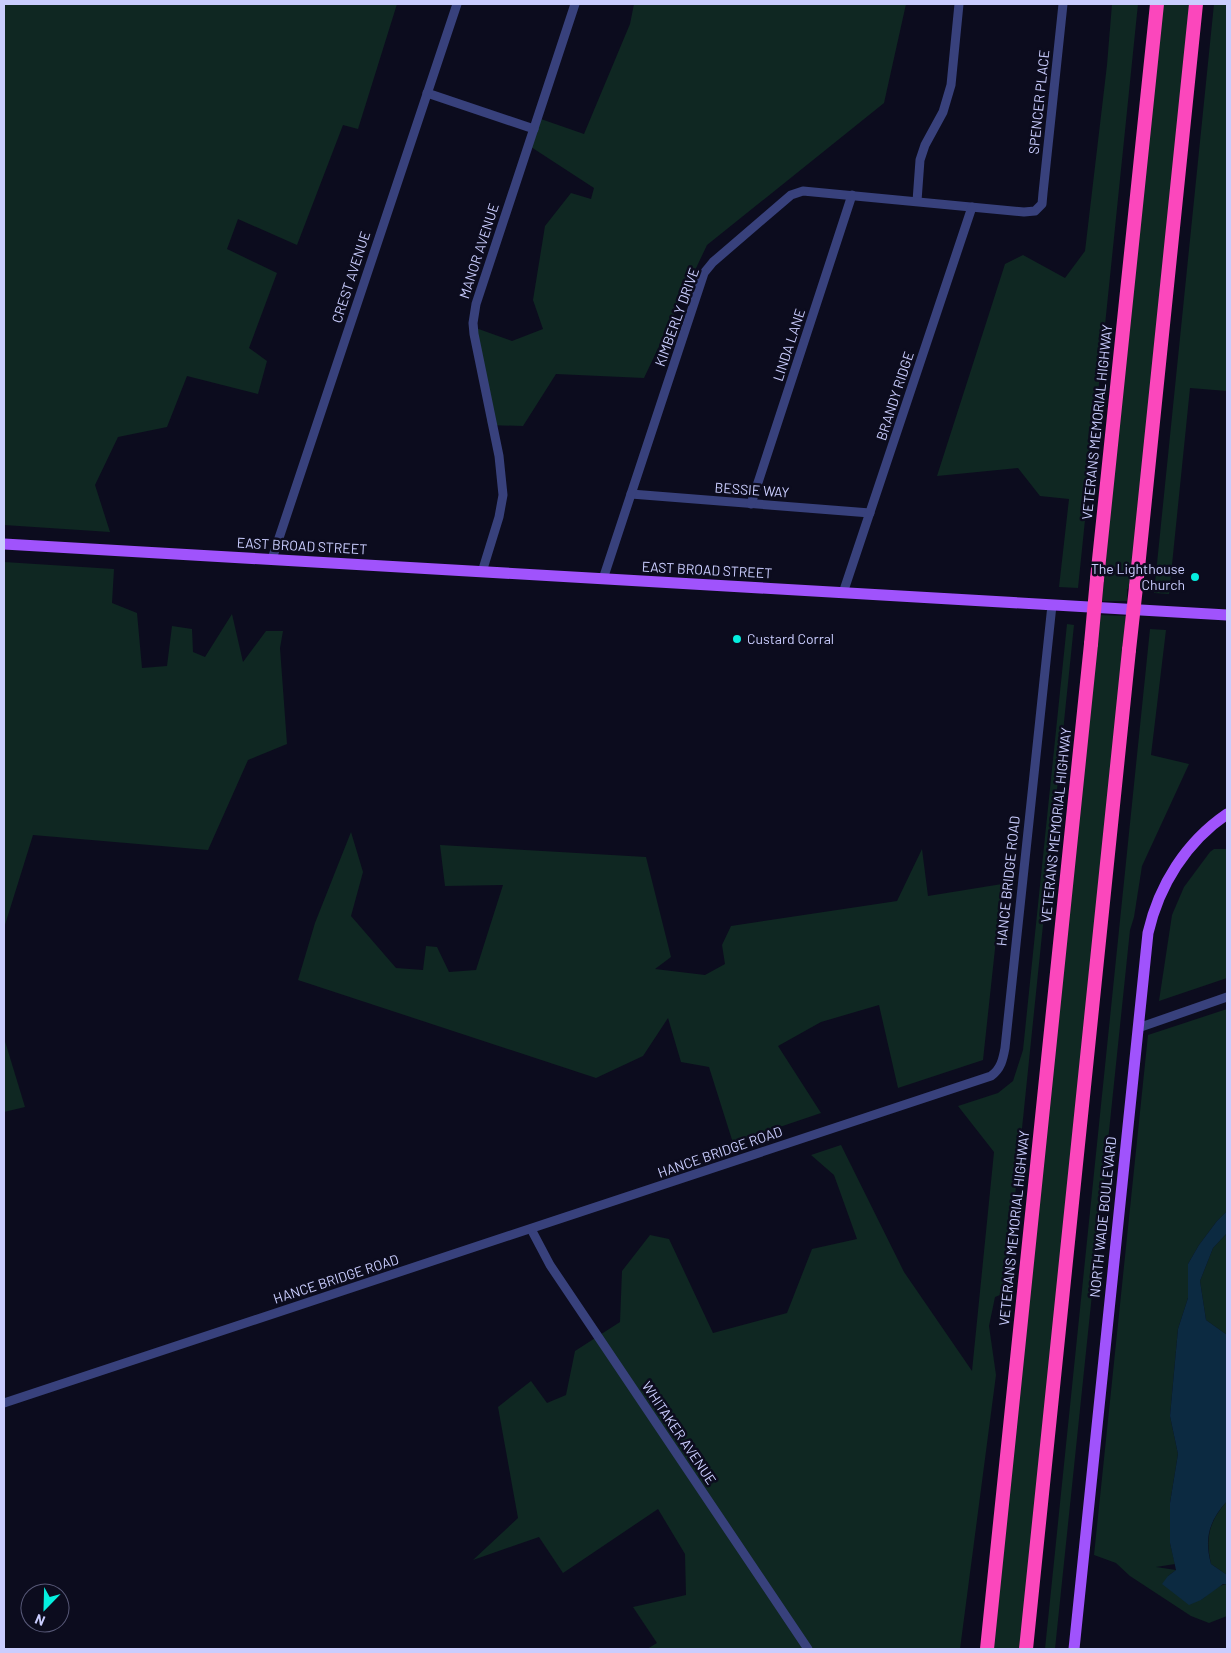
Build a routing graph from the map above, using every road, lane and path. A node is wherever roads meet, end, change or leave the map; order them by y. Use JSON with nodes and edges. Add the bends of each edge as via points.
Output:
{"nodes":[{"id":1,"x":457,"y":4,"type":"edge"},
{"id":2,"x":575,"y":4,"type":"edge"},
{"id":3,"x":959,"y":4,"type":"edge"},
{"id":4,"x":1064,"y":4,"type":"edge"},
{"id":5,"x":1157,"y":4,"type":"edge"},
{"id":6,"x":1196,"y":4,"type":"edge"},
{"id":7,"x":426,"y":93,"type":"junction"},
{"id":8,"x":534,"y":129,"type":"junction"},
{"id":9,"x":852,"y":194,"type":"junction"},
{"id":10,"x":917,"y":201,"type":"junction"},
{"id":11,"x":1042,"y":204,"type":"joint"},
{"id":12,"x":972,"y":207,"type":"junction"},
{"id":13,"x":631,"y":494,"type":"junction"},
{"id":14,"x":751,"y":504,"type":"junction"},
{"id":15,"x":870,"y":513,"type":"junction"},
{"id":16,"x":4,"y":544,"type":"edge"},
{"id":17,"x":272,"y":559,"type":"junction"},
{"id":18,"x":482,"y":572,"type":"junction"},
{"id":19,"x":603,"y":579,"type":"junction"},
{"id":20,"x":843,"y":593,"type":"junction"},
{"id":21,"x":1052,"y":605,"type":"junction"},
{"id":22,"x":1227,"y":615,"type":"edge"},
{"id":23,"x":1227,"y":814,"type":"edge"},
{"id":24,"x":1227,"y":997,"type":"edge"},
{"id":25,"x":1138,"y":1028,"type":"junction"},
{"id":26,"x":531,"y":1229,"type":"junction"},
{"id":27,"x":4,"y":1403,"type":"edge"},
{"id":28,"x":808,"y":1649,"type":"edge"},
{"id":29,"x":987,"y":1649,"type":"edge"},
{"id":30,"x":1026,"y":1649,"type":"edge"},
{"id":31,"x":1074,"y":1649,"type":"edge"}],
"edges":[{"from":1,"to":7,"type":"street","name":"CREST AVENUE"},
{"from":2,"to":8,"type":"street","name":"MANOR AVENUE"},
{"from":3,"to":10,"type":"street","via":[[950,90],[920,160]]},
{"from":4,"to":11,"type":"street","name":"SPENCER PLACE"},
{"from":5,"to":29,"type":"highway","name":"VETERANS MEMORIAL HIGHWAY","bridge":true},
{"from":6,"to":30,"type":"highway","bridge":true},
{"from":7,"to":8,"type":"street"},
{"from":7,"to":17,"type":"street","name":"CREST AVENUE"},
{"from":8,"to":18,"type":"street","name":"MANOR AVENUE","via":[[474,316],[474,334],[499,456],[503,496]]},
{"from":9,"to":10,"type":"street","name":"KIMBERLY DRIVE"},
{"from":9,"to":13,"type":"street","name":"KIMBERLY DRIVE","via":[[803,191],[792,195],[704,273]]},
{"from":9,"to":14,"type":"street","name":"LINDA LANE"},
{"from":10,"to":12,"type":"street","name":"KIMBERLY DRIVE"},
{"from":11,"to":12,"type":"street","name":"KIMBERLY DRIVE","via":[[1035,211],[1024,212]]},
{"from":12,"to":15,"type":"street","name":"BRANDY RIDGE"},
{"from":13,"to":14,"type":"street","name":"BESSIE WAY"},
{"from":13,"to":19,"type":"street","name":"KIMBERLY DRIVE"},
{"from":14,"to":15,"type":"street","name":"BESSIE WAY"},
{"from":15,"to":20,"type":"street","name":"BRANDY RIDGE"},
{"from":16,"to":17,"type":"main road","name":"EAST BROAD STREET"},
{"from":17,"to":18,"type":"main road","name":"EAST BROAD STREET"},
{"from":18,"to":19,"type":"main road","name":"EAST BROAD STREET"},
{"from":19,"to":20,"type":"main road","name":"EAST BROAD STREET"},
{"from":20,"to":21,"type":"main road","name":"EAST BROAD STREET"},
{"from":21,"to":22,"type":"main road","name":"EAST BROAD STREET"},
{"from":21,"to":26,"type":"street","name":"HANCE BRIDGE ROAD","via":[[1005,1048],[997,1072]]},
{"from":23,"to":25,"type":"main road","name":"NORTH WADE BOULEVARD","via":[[1191,846],[1163,888],[1148,933]]},
{"from":24,"to":25,"type":"street"},
{"from":25,"to":31,"type":"main road","name":"NORTH WADE BOULEVARD"},
{"from":26,"to":27,"type":"street","name":"HANCE BRIDGE ROAD"},
{"from":26,"to":28,"type":"street","name":"WHITAKER AVENUE","via":[[550,1265]]}]}
